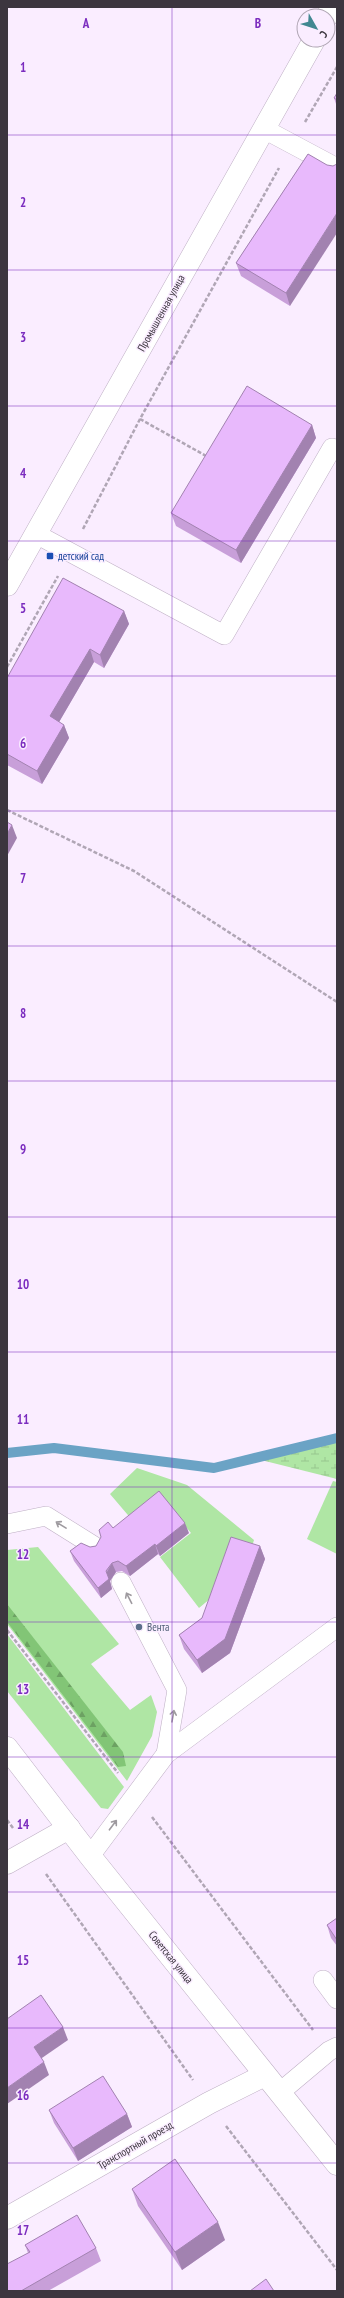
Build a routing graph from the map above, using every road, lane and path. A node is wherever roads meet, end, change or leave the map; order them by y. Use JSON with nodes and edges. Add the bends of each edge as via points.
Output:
{"nodes":[{"id":1,"x":310,"y":48,"type":"edge"},
{"id":2,"x":337,"y":67,"type":"edge"},
{"id":3,"x":264,"y":129,"type":"junction"},
{"id":4,"x":292,"y":144,"type":"junction"},
{"id":5,"x":337,"y":168,"type":"edge"},
{"id":6,"x":140,"y":419,"type":"junction"},
{"id":7,"x":332,"y":448,"type":"dead end"},
{"id":8,"x":208,"y":457,"type":"edge"},
{"id":9,"x":36,"y":534,"type":"junction"},
{"id":10,"x":71,"y":552,"type":"junction"},
{"id":11,"x":7,"y":585,"type":"edge"},
{"id":12,"x":7,"y":667,"type":"edge"},
{"id":13,"x":7,"y":810,"type":"edge"},
{"id":14,"x":337,"y":1002,"type":"edge"},
{"id":15,"x":7,"y":1524,"type":"edge"},
{"id":16,"x":94,"y":1546,"type":"edge"},
{"id":17,"x":121,"y":1582,"type":"dead end"},
{"id":18,"x":337,"y":1627,"type":"edge"},
{"id":19,"x":7,"y":1630,"type":"edge"},
{"id":20,"x":7,"y":1748,"type":"edge"},
{"id":21,"x":166,"y":1754,"type":"junction"},
{"id":22,"x":136,"y":1795,"type":"junction"},
{"id":23,"x":7,"y":1820,"type":"edge"},
{"id":24,"x":69,"y":1828,"type":"junction"},
{"id":25,"x":29,"y":1850,"type":"junction"},
{"id":26,"x":90,"y":1856,"type":"junction"},
{"id":27,"x":7,"y":1863,"type":"edge"},
{"id":28,"x":323,"y":1980,"type":"dead end"},
{"id":29,"x":337,"y":1999,"type":"edge"},
{"id":30,"x":333,"y":2049,"type":"edge"},
{"id":31,"x":265,"y":2074,"type":"junction"},
{"id":32,"x":279,"y":2093,"type":"junction"},
{"id":33,"x":209,"y":2103,"type":"junction"},
{"id":34,"x":337,"y":2164,"type":"edge"},
{"id":35,"x":7,"y":2218,"type":"edge"},
{"id":36,"x":337,"y":2270,"type":"edge"}],
"edges":[{"from":1,"to":3,"type":"street","name":"Промышленная улица"},
{"from":2,"to":4,"type":"path"},
{"from":3,"to":4,"type":"lane"},
{"from":3,"to":9,"type":"street","name":"Промышленная улица"},
{"from":4,"to":5,"type":"lane"},
{"from":4,"to":6,"type":"path"},
{"from":6,"to":8,"type":"path"},
{"from":6,"to":10,"type":"path"},
{"from":7,"to":10,"type":"lane","via":[[224,635]]},
{"from":9,"to":10,"type":"lane"},
{"from":9,"to":11,"type":"street","name":"Промышленная улица"},
{"from":10,"to":12,"type":"path"},
{"from":13,"to":14,"type":"path","via":[[134,871]]},
{"from":16,"to":15,"type":"lane","one_way":true,"via":[[46,1516]]},
{"from":21,"to":17,"type":"lane","one_way":true,"via":[[177,1690]]},
{"from":18,"to":21,"type":"lane"},
{"from":19,"to":22,"type":"path"},
{"from":20,"to":24,"type":"street","name":"Советская улица"},
{"from":21,"to":22,"type":"lane"},
{"from":26,"to":22,"type":"lane","one_way":true},
{"from":22,"to":30,"type":"path"},
{"from":23,"to":25,"type":"path"},
{"from":24,"to":25,"type":"street"},
{"from":24,"to":26,"type":"street","name":"Советская улица"},
{"from":25,"to":27,"type":"street"},
{"from":25,"to":33,"type":"path"},
{"from":26,"to":31,"type":"street","name":"Советская улица"},
{"from":28,"to":29,"type":"lane"},
{"from":30,"to":32,"type":"lane"},
{"from":31,"to":32,"type":"street","name":"Советская улица"},
{"from":31,"to":33,"type":"street","name":"Транспортный проезд"},
{"from":32,"to":34,"type":"street","name":"Советская улица"},
{"from":33,"to":35,"type":"street","name":"Транспортный проезд"},
{"from":33,"to":36,"type":"path"}]}
